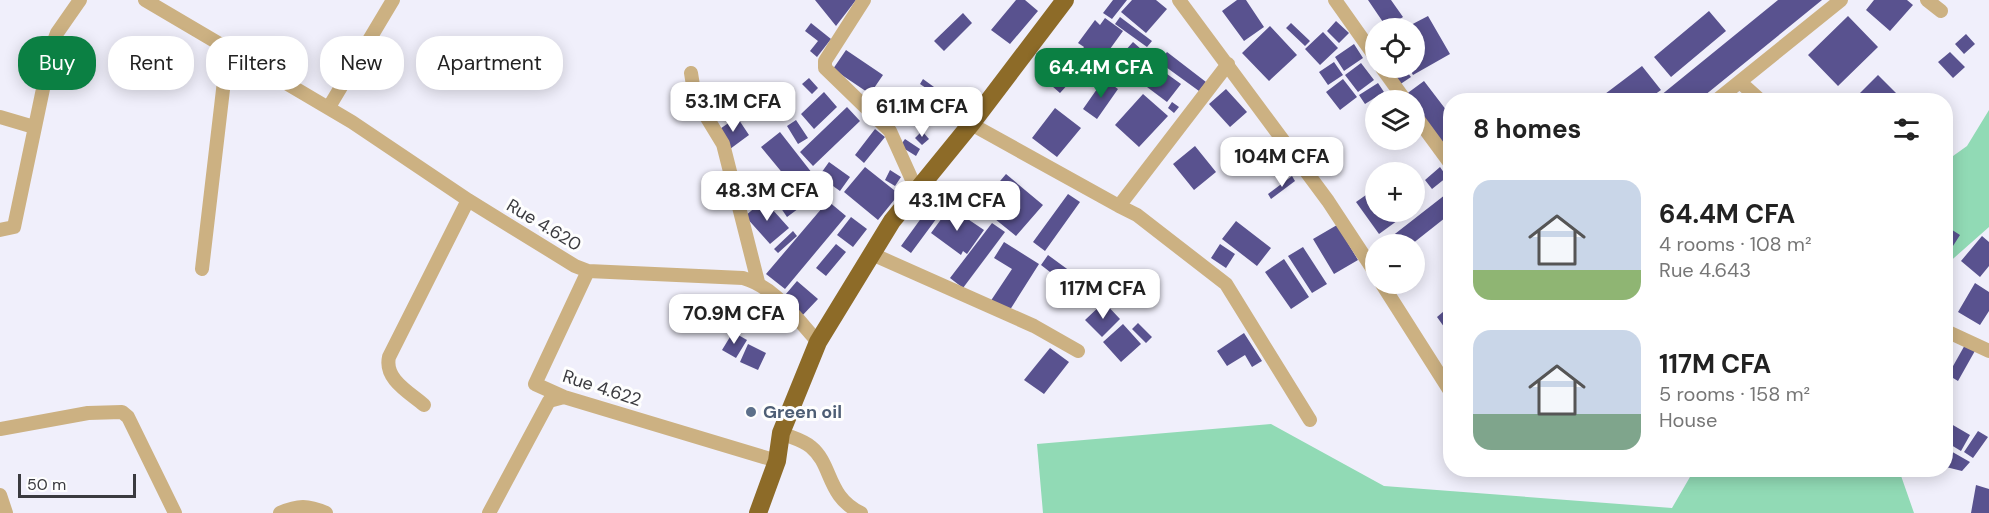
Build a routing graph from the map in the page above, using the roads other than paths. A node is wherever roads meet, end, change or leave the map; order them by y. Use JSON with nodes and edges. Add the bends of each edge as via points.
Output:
{"nodes":[{"id":1,"x":80,"y":0,"type":"edge"},
{"id":2,"x":145,"y":0,"type":"edge"},
{"id":3,"x":393,"y":0,"type":"edge"},
{"id":4,"x":864,"y":0,"type":"edge"},
{"id":5,"x":1065,"y":0,"type":"edge"},
{"id":6,"x":1179,"y":0,"type":"edge"},
{"id":7,"x":1335,"y":0,"type":"edge"},
{"id":8,"x":1841,"y":0,"type":"edge"},
{"id":9,"x":1928,"y":0,"type":"edge"},
{"id":10,"x":1941,"y":11,"type":"dead end"},
{"id":11,"x":209,"y":36,"type":"edge"},
{"id":12,"x":1365,"y":42,"type":"edge"},
{"id":13,"x":1228,"y":64,"type":"junction"},
{"id":14,"x":691,"y":73,"type":"dead end"},
{"id":15,"x":1740,"y":81,"type":"junction"},
{"id":16,"x":223,"y":90,"type":"edge"},
{"id":17,"x":300,"y":90,"type":"edge"},
{"id":18,"x":1725,"y":93,"type":"edge"},
{"id":19,"x":1753,"y":93,"type":"edge"},
{"id":20,"x":329,"y":107,"type":"junction"},
{"id":21,"x":0,"y":117,"type":"edge"},
{"id":22,"x":971,"y":124,"type":"junction"},
{"id":23,"x":34,"y":127,"type":"junction"},
{"id":24,"x":1425,"y":129,"type":"edge"},
{"id":25,"x":1443,"y":153,"type":"edge"},
{"id":26,"x":916,"y":191,"type":"junction"},
{"id":27,"x":468,"y":200,"type":"junction"},
{"id":28,"x":1119,"y":206,"type":"junction"},
{"id":29,"x":0,"y":230,"type":"edge"},
{"id":30,"x":872,"y":254,"type":"junction"},
{"id":31,"x":1365,"y":257,"type":"edge"},
{"id":32,"x":202,"y":269,"type":"dead end"},
{"id":33,"x":588,"y":271,"type":"junction"},
{"id":34,"x":758,"y":282,"type":"junction"},
{"id":35,"x":1388,"y":294,"type":"edge"},
{"id":36,"x":1953,"y":334,"type":"edge"},
{"id":37,"x":818,"y":342,"type":"junction"},
{"id":38,"x":1078,"y":351,"type":"dead end"},
{"id":39,"x":1989,"y":351,"type":"edge"},
{"id":40,"x":1443,"y":381,"type":"edge"},
{"id":41,"x":564,"y":397,"type":"junction"},
{"id":42,"x":424,"y":405,"type":"dead end"},
{"id":43,"x":1310,"y":420,"type":"dead end"},
{"id":44,"x":0,"y":429,"type":"edge"},
{"id":45,"x":781,"y":433,"type":"junction"},
{"id":46,"x":777,"y":461,"type":"junction"},
{"id":47,"x":0,"y":495,"type":"edge"},
{"id":48,"x":6,"y":513,"type":"edge"},
{"id":49,"x":176,"y":513,"type":"edge"},
{"id":50,"x":280,"y":513,"type":"edge"},
{"id":51,"x":326,"y":513,"type":"edge"},
{"id":52,"x":489,"y":513,"type":"edge"},
{"id":53,"x":758,"y":513,"type":"edge"},
{"id":54,"x":861,"y":513,"type":"edge"}],
"edges":[{"from":1,"to":23,"type":"street","via":[[52,46]]},
{"from":2,"to":11,"type":"street","name":"Rue 4.620"},
{"from":3,"to":20,"type":"street"},
{"from":4,"to":26,"type":"street","via":[[825,61],[825,68],[890,131]]},
{"from":5,"to":22,"type":"highway"},
{"from":6,"to":13,"type":"street"},
{"from":7,"to":12,"type":"street"},
{"from":8,"to":15,"type":"street"},
{"from":9,"to":10,"type":"street"},
{"from":13,"to":28,"type":"street"},
{"from":13,"to":31,"type":"street"},
{"from":14,"to":34,"type":"street","via":[[695,98],[723,144]]},
{"from":15,"to":18,"type":"street"},
{"from":15,"to":19,"type":"street"},
{"from":16,"to":32,"type":"street"},
{"from":17,"to":20,"type":"street","name":"Rue 4.620"},
{"from":20,"to":27,"type":"street","name":"Rue 4.620"},
{"from":21,"to":23,"type":"street"},
{"from":22,"to":26,"type":"highway"},
{"from":22,"to":28,"type":"street"},
{"from":23,"to":29,"type":"street","via":[[14,226]]},
{"from":24,"to":25,"type":"street"},
{"from":26,"to":30,"type":"highway"},
{"from":27,"to":33,"type":"street","name":"Rue 4.620"},
{"from":27,"to":42,"type":"street","via":[[389,357],[387,367],[392,377]]},
{"from":28,"to":43,"type":"street","via":[[1137,215],[1226,284]]},
{"from":30,"to":37,"type":"highway"},
{"from":30,"to":38,"type":"street","via":[[1034,326]]},
{"from":33,"to":34,"type":"street","name":"Rue 4.620","via":[[743,278]]},
{"from":33,"to":41,"type":"street","name":"Rue 4.622","via":[[536,384]]},
{"from":34,"to":37,"type":"street"},
{"from":35,"to":40,"type":"street"},
{"from":36,"to":39,"type":"street"},
{"from":37,"to":45,"type":"highway"},
{"from":41,"to":46,"type":"street","name":"Rue 4.622"},
{"from":41,"to":52,"type":"street","via":[[549,401]]},
{"from":44,"to":49,"type":"street","via":[[88,413],[122,412]]},
{"from":45,"to":46,"type":"highway"},
{"from":45,"to":54,"type":"street","via":[[811,447],[835,492],[850,508]]},
{"from":46,"to":53,"type":"highway"},
{"from":47,"to":48,"type":"street"},
{"from":50,"to":51,"type":"street","via":[[302,506]]}]}
